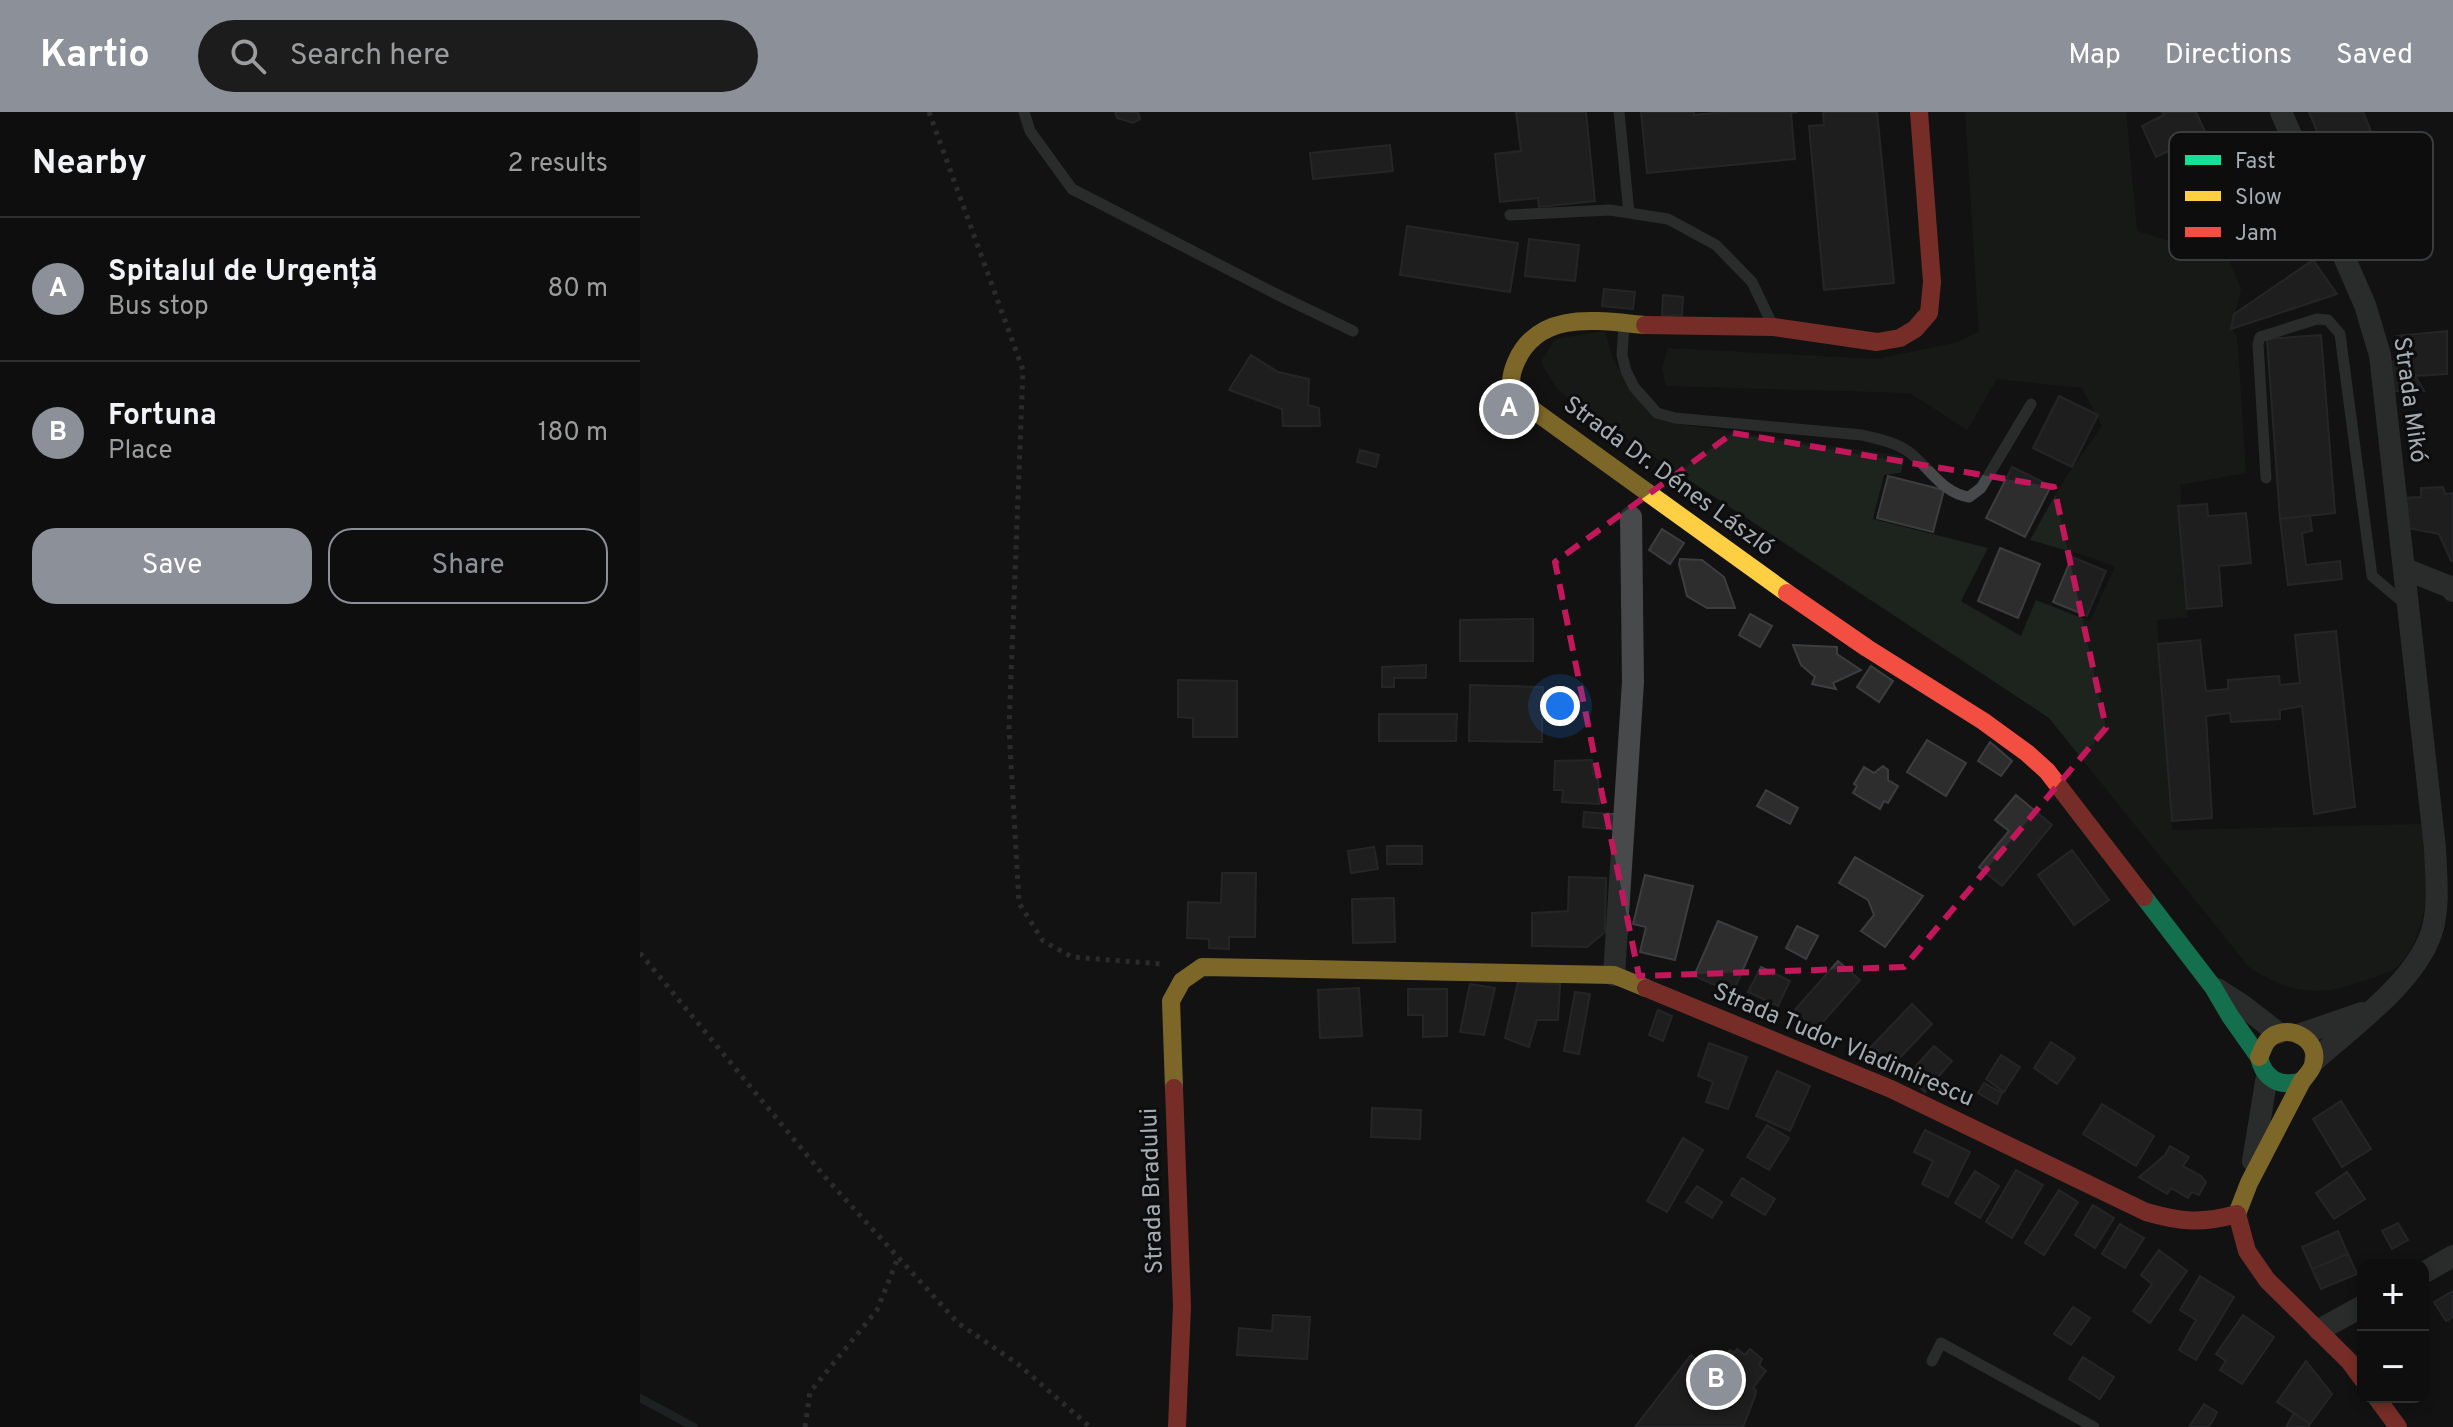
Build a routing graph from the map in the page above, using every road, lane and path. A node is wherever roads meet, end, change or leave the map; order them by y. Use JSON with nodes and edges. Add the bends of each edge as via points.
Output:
{"nodes":[{"id":1,"x":929,"y":112,"type":"edge"},
{"id":2,"x":1024,"y":112,"type":"edge"},
{"id":3,"x":1619,"y":112,"type":"edge"},
{"id":4,"x":1919,"y":112,"type":"edge"},
{"id":5,"x":2281,"y":112,"type":"edge"},
{"id":6,"x":2291,"y":132,"type":"edge"},
{"id":7,"x":1629,"y":213,"type":"junction"},
{"id":8,"x":1510,"y":215,"type":"dead end"},
{"id":9,"x":2345,"y":260,"type":"edge"},
{"id":10,"x":1624,"y":324,"type":"junction"},
{"id":11,"x":1774,"y":327,"type":"junction"},
{"id":12,"x":1353,"y":331,"type":"dead end"},
{"id":13,"x":2031,"y":404,"type":"dead end"},
{"id":14,"x":2266,"y":478,"type":"dead end"},
{"id":15,"x":1631,"y":517,"type":"dead end"},
{"id":16,"x":2405,"y":569,"type":"junction"},
{"id":17,"x":2453,"y":591,"type":"edge"},
{"id":18,"x":2409,"y":606,"type":"junction"},
{"id":19,"x":2453,"y":832,"type":"edge"},
{"id":20,"x":2435,"y":848,"type":"junction"},
{"id":21,"x":640,"y":953,"type":"edge"},
{"id":22,"x":1202,"y":967,"type":"junction"},
{"id":23,"x":1614,"y":975,"type":"junction"},
{"id":24,"x":2213,"y":987,"type":"junction"},
{"id":25,"x":2371,"y":1010,"type":"junction"},
{"id":26,"x":2278,"y":1033,"type":"junction"},
{"id":27,"x":2301,"y":1034,"type":"junction"},
{"id":28,"x":2315,"y":1060,"type":"junction"},
{"id":29,"x":2263,"y":1066,"type":"junction"},
{"id":30,"x":2302,"y":1081,"type":"junction"},
{"id":31,"x":2249,"y":1183,"type":"junction"},
{"id":32,"x":2237,"y":1214,"type":"junction"},
{"id":33,"x":2453,"y":1256,"type":"edge"},
{"id":34,"x":898,"y":1258,"type":"junction"},
{"id":35,"x":2429,"y":1270,"type":"edge"},
{"id":36,"x":2357,"y":1309,"type":"edge"},
{"id":37,"x":2319,"y":1330,"type":"junction"},
{"id":38,"x":1932,"y":1361,"type":"dead end"},
{"id":39,"x":2357,"y":1372,"type":"edge"},
{"id":40,"x":2380,"y":1403,"type":"edge"},
{"id":41,"x":805,"y":1427,"type":"edge"},
{"id":42,"x":1090,"y":1427,"type":"edge"},
{"id":43,"x":1177,"y":1427,"type":"edge"},
{"id":44,"x":2094,"y":1427,"type":"edge"},
{"id":45,"x":2398,"y":1427,"type":"edge"}],
"edges":[{"from":1,"to":22,"type":"path","via":[[1023,370],[1009,728],[1019,903],[1043,941],[1072,957]]},
{"from":2,"to":12,"type":"lane","via":[[1030,131],[1072,189]]},
{"from":3,"to":7,"type":"lane"},
{"from":4,"to":11,"type":"street","name":"Strada Dr. Dénes László","via":[[1932,282],[1929,313],[1900,338],[1877,342]]},
{"from":5,"to":6,"type":"street","name":"Strada Mikó"},
{"from":7,"to":8,"type":"lane"},
{"from":7,"to":11,"type":"lane","via":[[1668,219],[1716,245],[1752,282]]},
{"from":9,"to":16,"type":"street","name":"Strada Mikó","via":[[2380,355]]},
{"from":10,"to":11,"type":"street","name":"Strada Dr. Dénes László"},
{"from":10,"to":13,"type":"lane","via":[[1626,371],[1657,413],[1888,441],[1909,452],[1954,495],[1969,497],[1981,488]]},
{"from":10,"to":24,"type":"street","name":"Strada Dr. Dénes László","via":[[1585,320],[1542,331],[1524,349],[1510,379],[1522,402],[1643,492],[2031,756]]},
{"from":14,"to":18,"type":"lane","via":[[2260,337],[2328,320],[2340,334],[2372,576]]},
{"from":15,"to":23,"type":"street","via":[[1633,682]]},
{"from":16,"to":17,"type":"street"},
{"from":16,"to":18,"type":"street","name":"Strada Mikó"},
{"from":18,"to":20,"type":"street","name":"Strada Mikó"},
{"from":19,"to":20,"type":"street"},
{"from":20,"to":25,"type":"street","name":"Strada Mikó","via":[[2431,933],[2405,977]]},
{"from":21,"to":34,"type":"path"},
{"from":22,"to":23,"type":"street","name":"Strada Tudor Vladimirescu"},
{"from":22,"to":43,"type":"street","name":"Strada Bradului","via":[[1183,979],[1171,1001],[1182,1306]]},
{"from":23,"to":32,"type":"street","name":"Strada Tudor Vladimirescu","via":[[1891,1089],[2146,1212],[2191,1224]]},
{"from":24,"to":26,"type":"street"},
{"from":24,"to":29,"type":"street"},
{"from":25,"to":27,"type":"street"},
{"from":25,"to":28,"type":"street","name":"Strada Mikó"},
{"from":26,"to":27,"type":"street"},
{"from":26,"to":29,"type":"street","via":[[2266,1040]]},
{"from":27,"to":28,"type":"street","via":[[2312,1045]]},
{"from":28,"to":30,"type":"street"},
{"from":29,"to":30,"type":"street","via":[[2272,1081],[2287,1086]]},
{"from":29,"to":31,"type":"street"},
{"from":30,"to":31,"type":"street"},
{"from":31,"to":32,"type":"street"},
{"from":32,"to":37,"type":"street","via":[[2255,1264]]},
{"from":33,"to":35,"type":"street"},
{"from":34,"to":41,"type":"path","via":[[877,1310],[810,1392]]},
{"from":34,"to":42,"type":"path","via":[[958,1323],[1018,1364]]},
{"from":36,"to":37,"type":"street"},
{"from":37,"to":39,"type":"street"},
{"from":38,"to":44,"type":"lane","via":[[1941,1343]]},
{"from":40,"to":45,"type":"street"}]}
